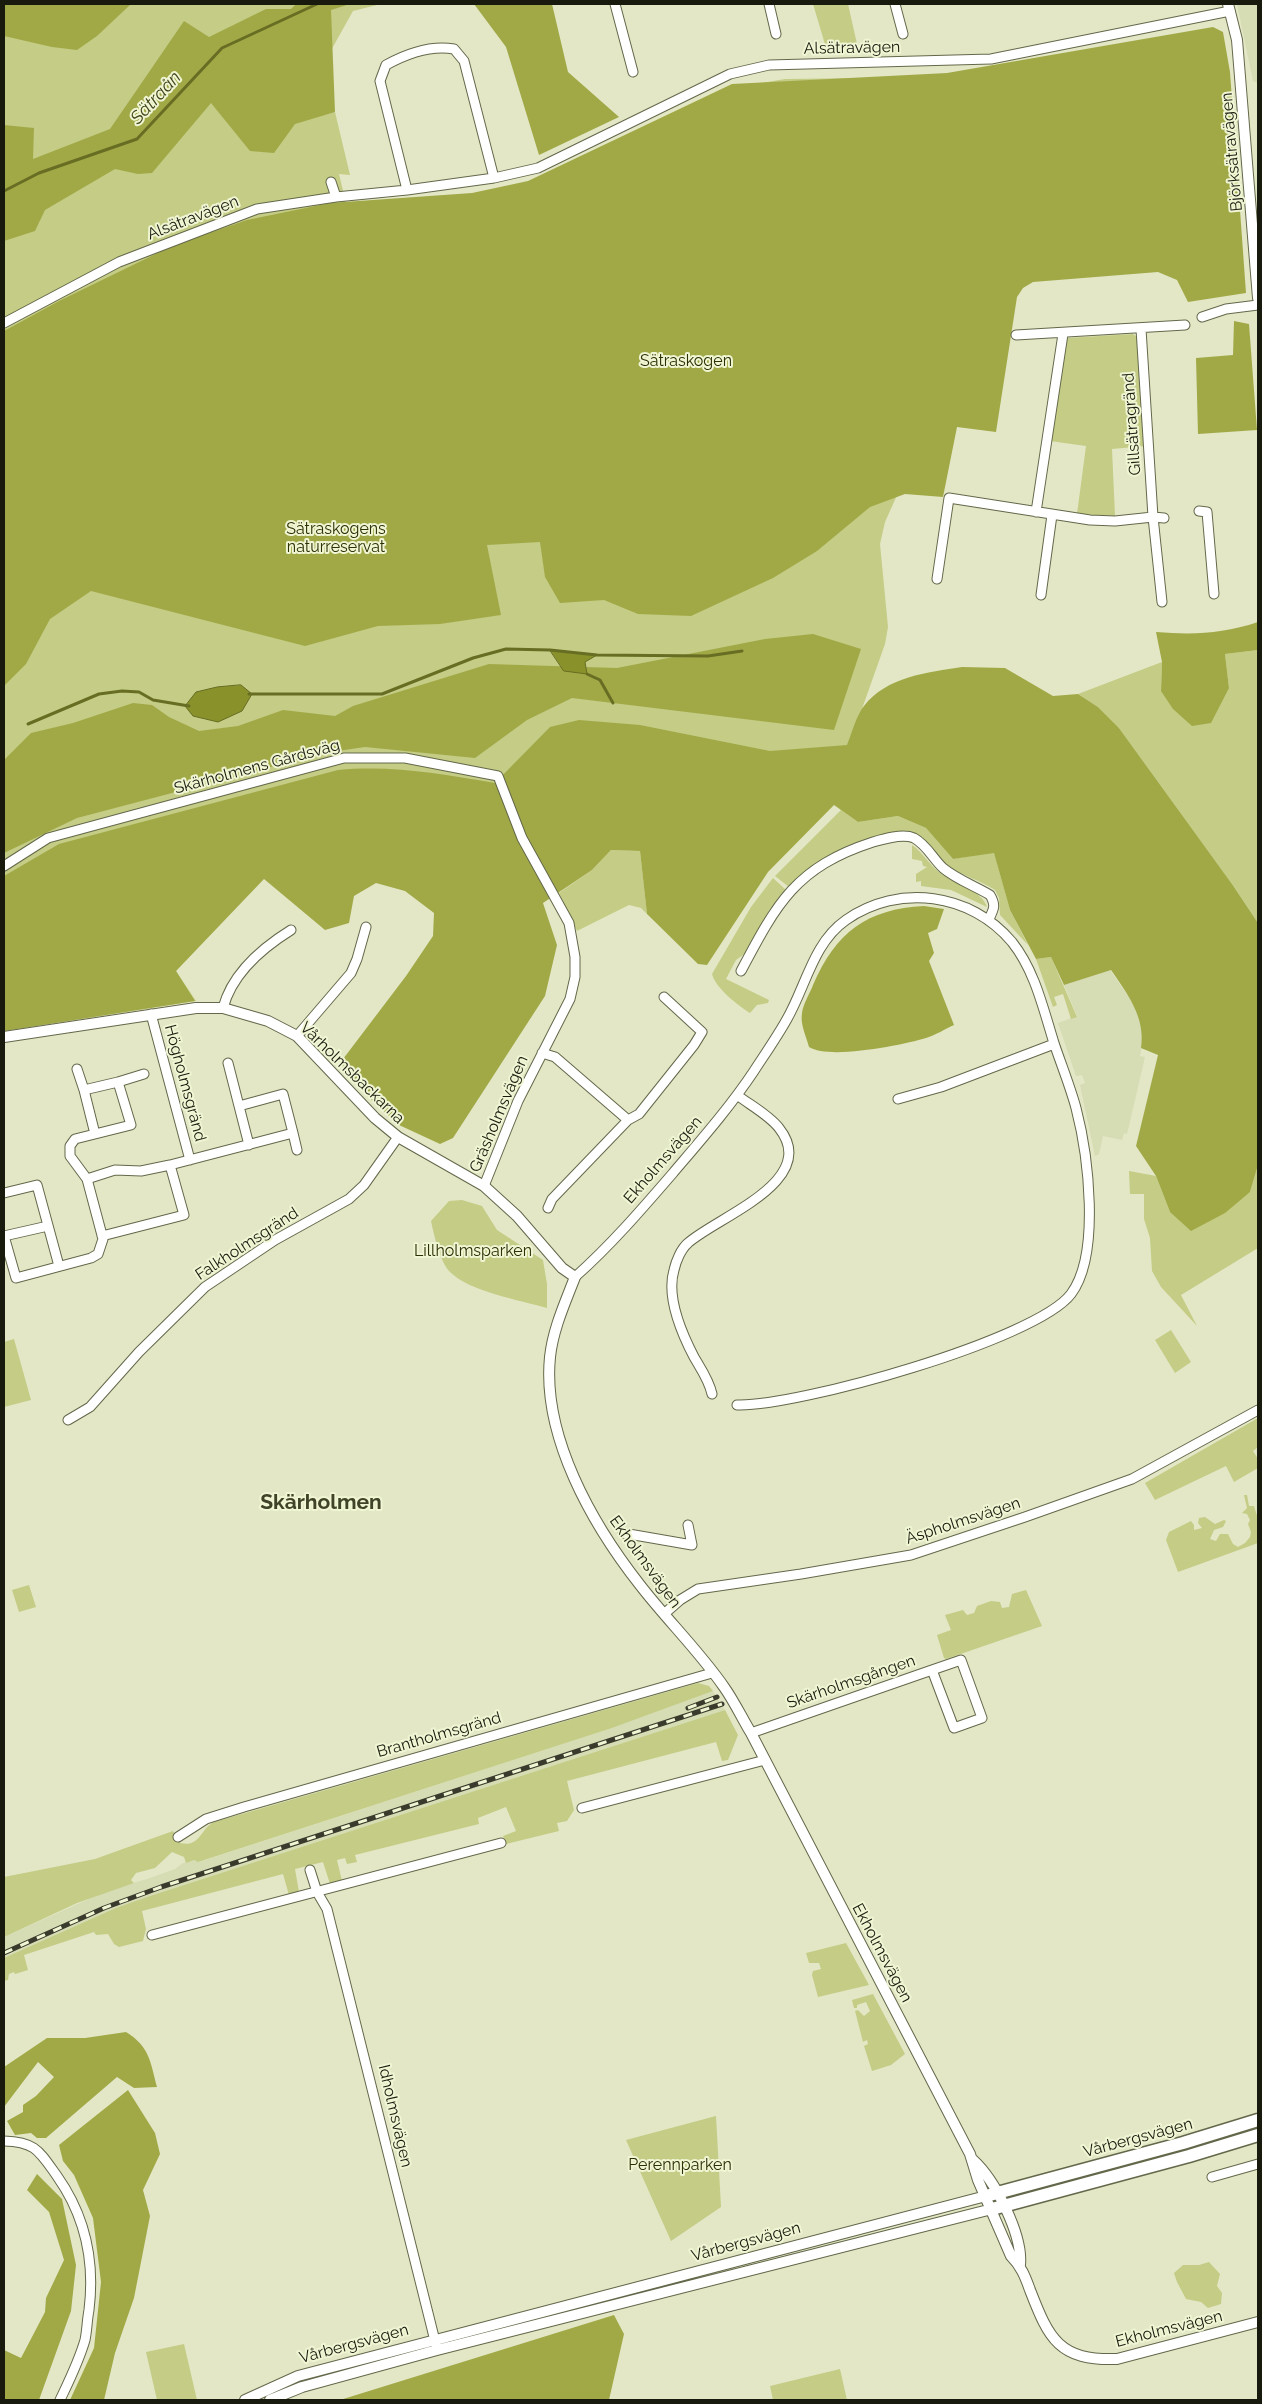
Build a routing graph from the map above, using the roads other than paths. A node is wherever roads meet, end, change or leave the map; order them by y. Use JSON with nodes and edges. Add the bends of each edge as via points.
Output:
{"nodes":[{"id":1,"x":615,"y":4,"type":"edge"},
{"id":2,"x":769,"y":4,"type":"edge"},
{"id":3,"x":894,"y":4,"type":"edge"},
{"id":4,"x":1229,"y":7,"type":"edge"},
{"id":5,"x":776,"y":34,"type":"dead end"},
{"id":6,"x":903,"y":34,"type":"dead end"},
{"id":7,"x":633,"y":72,"type":"dead end"},
{"id":8,"x":494,"y":178,"type":"junction"},
{"id":9,"x":331,"y":182,"type":"dead end"},
{"id":10,"x":407,"y":190,"type":"junction"},
{"id":11,"x":336,"y":197,"type":"junction"},
{"id":12,"x":1258,"y":298,"type":"edge"},
{"id":13,"x":1258,"y":305,"type":"edge"},
{"id":14,"x":1202,"y":317,"type":"dead end"},
{"id":15,"x":4,"y":323,"type":"edge"},
{"id":16,"x":1185,"y":325,"type":"dead end"},
{"id":17,"x":1141,"y":329,"type":"junction"},
{"id":18,"x":1063,"y":334,"type":"junction"},
{"id":19,"x":1016,"y":336,"type":"dead end"},
{"id":20,"x":1036,"y":512,"type":"junction"},
{"id":21,"x":1199,"y":512,"type":"dead end"},
{"id":22,"x":1052,"y":515,"type":"junction"},
{"id":23,"x":1154,"y":517,"type":"junction"},
{"id":24,"x":1164,"y":518,"type":"dead end"},
{"id":25,"x":937,"y":579,"type":"dead end"},
{"id":26,"x":1214,"y":594,"type":"dead end"},
{"id":27,"x":1041,"y":595,"type":"dead end"},
{"id":28,"x":1162,"y":602,"type":"dead end"},
{"id":29,"x":4,"y":866,"type":"edge"},
{"id":30,"x":989,"y":919,"type":"junction"},
{"id":31,"x":366,"y":927,"type":"dead end"},
{"id":32,"x":292,"y":930,"type":"dead end"},
{"id":33,"x":573,"y":940,"type":"joint"},
{"id":34,"x":741,"y":971,"type":"dead end"},
{"id":35,"x":664,"y":997,"type":"dead end"},
{"id":36,"x":222,"y":1008,"type":"junction"},
{"id":37,"x":151,"y":1014,"type":"junction"},
{"id":38,"x":297,"y":1036,"type":"junction"},
{"id":39,"x":4,"y":1037,"type":"edge"},
{"id":40,"x":1054,"y":1044,"type":"junction"},
{"id":41,"x":542,"y":1053,"type":"junction"},
{"id":42,"x":228,"y":1063,"type":"dead end"},
{"id":43,"x":77,"y":1069,"type":"dead end"},
{"id":44,"x":144,"y":1074,"type":"dead end"},
{"id":45,"x":118,"y":1082,"type":"junction"},
{"id":46,"x":84,"y":1090,"type":"junction"},
{"id":47,"x":737,"y":1095,"type":"junction"},
{"id":48,"x":898,"y":1099,"type":"dead end"},
{"id":49,"x":239,"y":1106,"type":"junction"},
{"id":50,"x":628,"y":1120,"type":"junction"},
{"id":51,"x":293,"y":1133,"type":"junction"},
{"id":52,"x":95,"y":1134,"type":"junction"},
{"id":53,"x":398,"y":1137,"type":"junction"},
{"id":54,"x":249,"y":1144,"type":"junction"},
{"id":55,"x":297,"y":1150,"type":"dead end"},
{"id":56,"x":190,"y":1160,"type":"junction"},
{"id":57,"x":170,"y":1165,"type":"junction"},
{"id":58,"x":87,"y":1179,"type":"junction"},
{"id":59,"x":484,"y":1186,"type":"junction"},
{"id":60,"x":4,"y":1193,"type":"edge"},
{"id":61,"x":548,"y":1208,"type":"dead end"},
{"id":62,"x":48,"y":1226,"type":"junction"},
{"id":63,"x":4,"y":1236,"type":"edge"},
{"id":64,"x":102,"y":1236,"type":"junction"},
{"id":65,"x":59,"y":1266,"type":"junction"},
{"id":66,"x":575,"y":1278,"type":"junction"},
{"id":67,"x":712,"y":1394,"type":"dead end"},
{"id":68,"x":737,"y":1405,"type":"dead end"},
{"id":69,"x":1258,"y":1410,"type":"edge"},
{"id":70,"x":68,"y":1420,"type":"dead end"},
{"id":71,"x":688,"y":1525,"type":"dead end"},
{"id":72,"x":623,"y":1533,"type":"dead end"},
{"id":73,"x":664,"y":1614,"type":"junction"},
{"id":74,"x":932,"y":1670,"type":"junction"},
{"id":75,"x":712,"y":1673,"type":"junction"},
{"id":76,"x":751,"y":1733,"type":"junction"},
{"id":77,"x":765,"y":1760,"type":"junction"},
{"id":78,"x":582,"y":1808,"type":"dead end"},
{"id":79,"x":178,"y":1837,"type":"dead end"},
{"id":80,"x":501,"y":1843,"type":"dead end"},
{"id":81,"x":310,"y":1870,"type":"dead end"},
{"id":82,"x":317,"y":1892,"type":"junction"},
{"id":83,"x":152,"y":1935,"type":"dead end"},
{"id":84,"x":1258,"y":2120,"type":"edge"},
{"id":85,"x":1258,"y":2135,"type":"edge"},
{"id":86,"x":4,"y":2141,"type":"edge"},
{"id":87,"x":1258,"y":2164,"type":"edge"},
{"id":88,"x":1212,"y":2177,"type":"dead end"},
{"id":89,"x":991,"y":2194,"type":"junction"},
{"id":90,"x":998,"y":2208,"type":"junction"},
{"id":91,"x":1258,"y":2322,"type":"edge"},
{"id":92,"x":434,"y":2339,"type":"junction"},
{"id":93,"x":437,"y":2350,"type":"junction"},
{"id":94,"x":60,"y":2400,"type":"edge"},
{"id":95,"x":245,"y":2400,"type":"edge"},
{"id":96,"x":270,"y":2400,"type":"edge"}],
"edges":[{"from":1,"to":7,"type":"street"},
{"from":2,"to":5,"type":"street"},
{"from":3,"to":6,"type":"street","name":"Alsätravägen"},
{"from":4,"to":8,"type":"street","name":"Alsätravägen","via":[[991,59],[769,65],[730,74],[538,168]]},
{"from":4,"to":12,"type":"street","name":"Björksätravägen","via":[[1237,40]]},
{"from":8,"to":10,"type":"street","name":"Alsätravägen"},
{"from":8,"to":10,"type":"street","via":[[464,61],[454,49],[439,46],[386,64],[380,81]]},
{"from":9,"to":11,"type":"street"},
{"from":10,"to":11,"type":"street","name":"Alsätravägen"},
{"from":11,"to":15,"type":"street","name":"Alsätravägen","via":[[257,209],[120,262]]},
{"from":13,"to":14,"type":"street","via":[[1226,309]]},
{"from":16,"to":17,"type":"street"},
{"from":17,"to":18,"type":"street"},
{"from":17,"to":23,"type":"street","name":"Gillsätragränd"},
{"from":18,"to":19,"type":"street"},
{"from":18,"to":20,"type":"street"},
{"from":20,"to":22,"type":"street"},
{"from":20,"to":25,"type":"street","via":[[949,498]]},
{"from":21,"to":26,"type":"street","via":[[1208,512]]},
{"from":22,"to":23,"type":"street","via":[[1115,521]]},
{"from":22,"to":27,"type":"street"},
{"from":23,"to":24,"type":"street"},
{"from":23,"to":28,"type":"street","name":"Gillsätragränd"},
{"from":29,"to":33,"type":"street","name":"Skärholmens Gårdsväg","via":[[48,838],[344,758],[405,758],[498,776],[522,838],[563,908]]},
{"from":30,"to":34,"type":"street","via":[[994,909],[990,895],[944,868],[915,839],[906,836],[882,839],[843,852],[802,880],[766,922]]},
{"from":30,"to":40,"type":"street","name":"Ekholmsvägen","via":[[1013,944],[1027,967]]},
{"from":30,"to":47,"type":"street","name":"Ekholmsvägen","via":[[960,904],[913,897],[867,907],[844,921],[817,955],[788,1017]]},
{"from":31,"to":38,"type":"street","via":[[351,973]]},
{"from":32,"to":36,"type":"street","via":[[272,942],[236,978]]},
{"from":33,"to":41,"type":"street","name":"Gräsholmsvägen","via":[[575,977],[570,999]]},
{"from":35,"to":50,"type":"street","via":[[702,1032],[639,1114]]},
{"from":36,"to":37,"type":"street","name":"Vårholmsbackarna"},
{"from":36,"to":38,"type":"street","name":"Vårholmsbackarna","via":[[268,1021]]},
{"from":37,"to":39,"type":"street","name":"Vårholmsbackarna"},
{"from":37,"to":56,"type":"street","name":"Högholmsgränd"},
{"from":38,"to":53,"type":"street","name":"Vårholmsbackarna","via":[[375,1118]]},
{"from":40,"to":48,"type":"street","via":[[941,1088]]},
{"from":40,"to":68,"type":"street","name":"Ekholmsvägen","via":[[1076,1107],[1087,1169],[1089,1234],[1086,1262],[1072,1293],[1058,1308],[1042,1318],[966,1350],[847,1386],[756,1406]]},
{"from":41,"to":50,"type":"street","name":"Gräsholmsvägen","via":[[555,1057]]},
{"from":41,"to":59,"type":"street","name":"Gräsholmsvägen","via":[[518,1101]]},
{"from":42,"to":49,"type":"street"},
{"from":43,"to":46,"type":"street"},
{"from":44,"to":45,"type":"street"},
{"from":45,"to":46,"type":"street"},
{"from":45,"to":52,"type":"street","via":[[131,1125]]},
{"from":46,"to":52,"type":"street"},
{"from":47,"to":66,"type":"street","name":"Ekholmsvägen","via":[[644,1207]]},
{"from":47,"to":67,"type":"street","via":[[778,1127],[790,1151],[780,1179],[764,1194],[686,1244],[674,1269],[671,1287],[680,1322]]},
{"from":49,"to":51,"type":"street","via":[[283,1094]]},
{"from":49,"to":54,"type":"street"},
{"from":50,"to":61,"type":"street"},
{"from":51,"to":54,"type":"street","name":"Högholmsgränd"},
{"from":51,"to":55,"type":"street"},
{"from":52,"to":58,"type":"street","via":[[75,1139],[70,1146],[70,1156]]},
{"from":53,"to":59,"type":"street","name":"Vårholmsbackarna"},
{"from":53,"to":70,"type":"street","name":"Falkholmsgränd","via":[[364,1186],[205,1287],[139,1352],[90,1407]]},
{"from":54,"to":56,"type":"street","name":"Högholmsgränd"},
{"from":56,"to":57,"type":"street","name":"Högholmsgränd"},
{"from":57,"to":58,"type":"street","name":"Högholmsgränd","via":[[141,1171],[115,1170]]},
{"from":57,"to":64,"type":"street","via":[[184,1215]]},
{"from":58,"to":64,"type":"street"},
{"from":59,"to":66,"type":"street","name":"Vårholmsbackarna"},
{"from":60,"to":62,"type":"street","via":[[38,1185]]},
{"from":62,"to":63,"type":"street"},
{"from":62,"to":65,"type":"street"},
{"from":63,"to":65,"type":"street","via":[[16,1278]]},
{"from":64,"to":65,"type":"street","via":[[102,1248],[98,1254]]},
{"from":66,"to":73,"type":"street","name":"Ekholmsvägen","via":[[561,1312],[550,1358],[550,1394],[556,1427],[576,1480],[604,1534]]},
{"from":69,"to":73,"type":"street","name":"Äspholmsvägen","via":[[1132,1479],[1025,1517],[911,1555],[698,1589]]},
{"from":71,"to":72,"type":"street","via":[[692,1545]]},
{"from":73,"to":75,"type":"street","name":"Ekholmsvägen"},
{"from":74,"to":74,"type":"street","name":"Skärholmsgången","via":[[961,1660],[982,1718],[954,1728]]},
{"from":74,"to":76,"type":"street","name":"Skärholmsgången"},
{"from":75,"to":76,"type":"street","name":"Ekholmsvägen","via":[[725,1688]]},
{"from":75,"to":79,"type":"street","name":"Brantholmsgränd","via":[[244,1807],[206,1819]]},
{"from":76,"to":77,"type":"street","name":"Ekholmsvägen"},
{"from":77,"to":78,"type":"street"},
{"from":77,"to":89,"type":"street","name":"Ekholmsvägen","via":[[973,2160],[984,2170]]},
{"from":80,"to":82,"type":"street"},
{"from":81,"to":82,"type":"street","name":"Idholmsvägen"},
{"from":82,"to":83,"type":"street"},
{"from":82,"to":92,"type":"street","name":"Idholmsvägen","via":[[327,1909]]},
{"from":84,"to":89,"type":"main road","name":"Vårbergsvägen"},
{"from":85,"to":90,"type":"main road","name":"Vårbergsvägen"},
{"from":86,"to":94,"type":"street","via":[[25,2142],[42,2154],[63,2184],[87,2236],[92,2282],[85,2340]]},
{"from":87,"to":88,"type":"street"},
{"from":89,"to":90,"type":"street","name":"Ekholmsvägen"},
{"from":89,"to":92,"type":"street","name":"Vårbergsvägen"},
{"from":90,"to":91,"type":"street","name":"Ekholmsvägen","via":[[1011,2256],[1020,2265],[1047,2329],[1057,2344],[1073,2354],[1094,2360],[1117,2359]]},
{"from":90,"to":93,"type":"street","name":"Vårbergsvägen"},
{"from":92,"to":93,"type":"street","name":"Idholmsvägen"},
{"from":92,"to":95,"type":"street","name":"Vårbergsvägen","via":[[298,2376]]},
{"from":93,"to":96,"type":"street","name":"Vårbergsvägen","via":[[302,2387]]}]}
